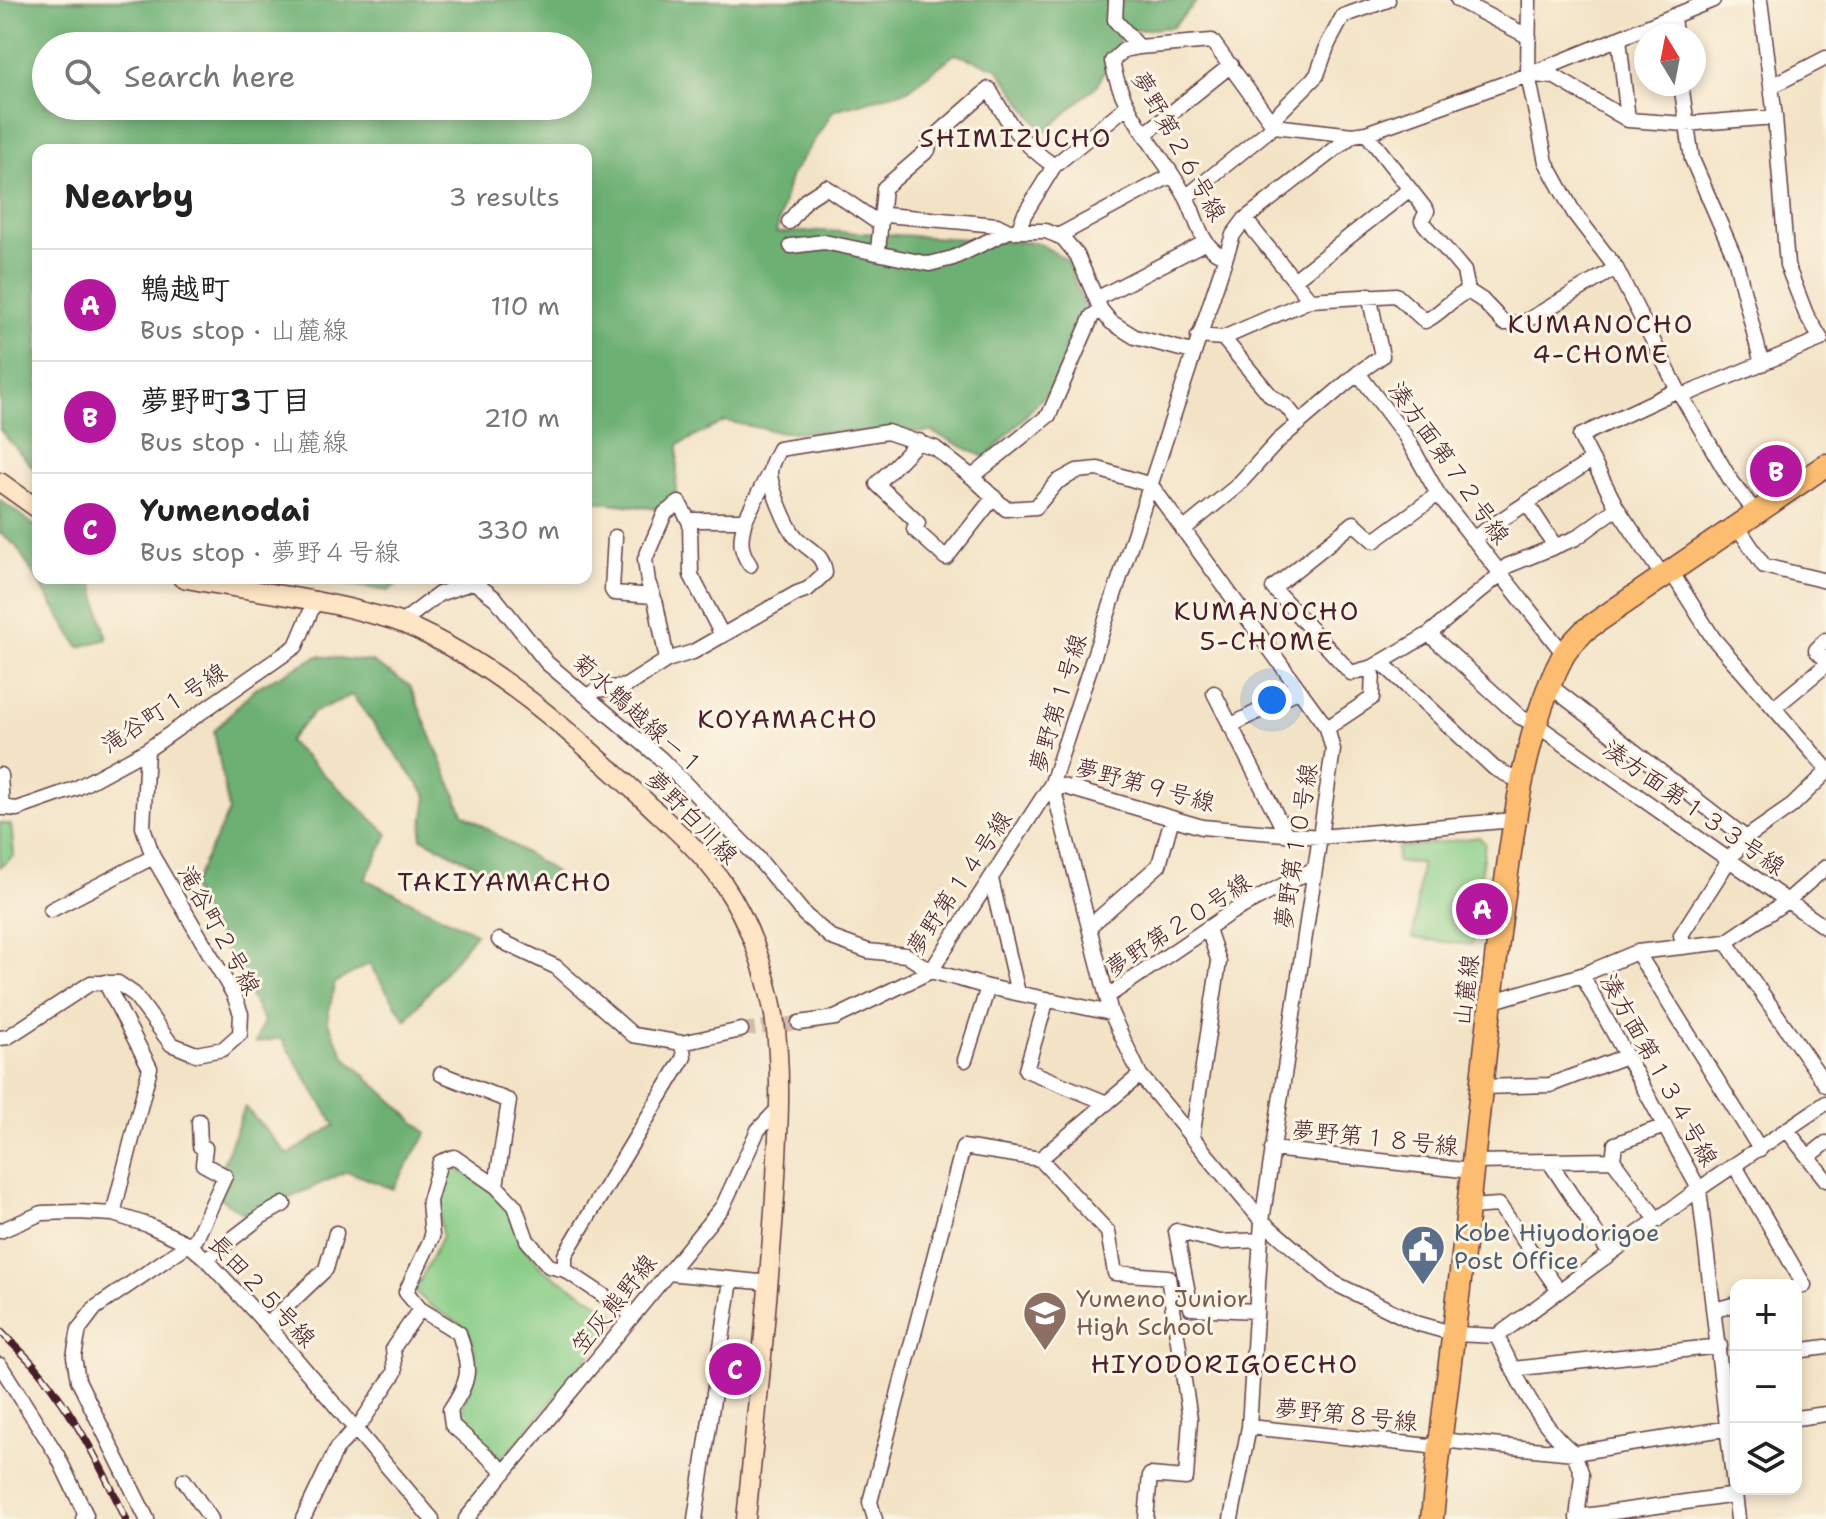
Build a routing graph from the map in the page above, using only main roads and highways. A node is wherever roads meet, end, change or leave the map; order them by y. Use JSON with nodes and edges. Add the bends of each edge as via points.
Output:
{"nodes":[{"id":1,"x":1826,"y":465,"type":"edge"},
{"id":2,"x":1432,"y":1519,"type":"edge"}],
"edges":[{"from":1,"to":2,"type":"main road","name":"山麓線","via":[[1585,630],[1564,654],[1549,685],[1514,820]]}]}
